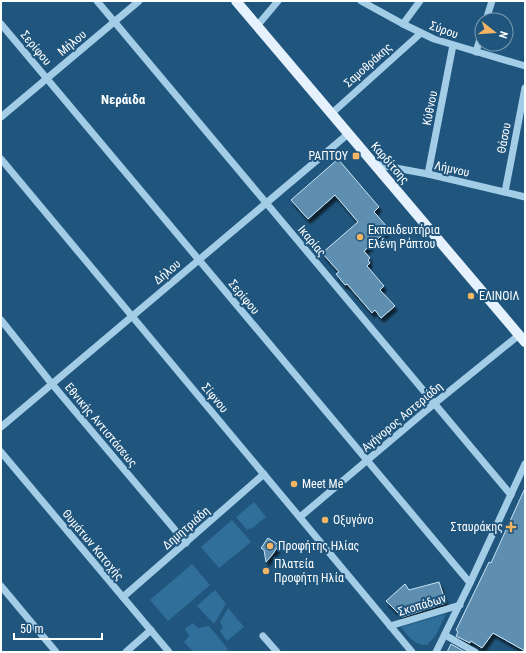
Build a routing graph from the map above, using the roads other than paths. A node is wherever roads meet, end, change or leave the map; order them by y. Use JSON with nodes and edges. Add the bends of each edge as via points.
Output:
{"nodes":[{"id":1,"x":97,"y":1,"type":"edge"},
{"id":2,"x":139,"y":1,"type":"edge"},
{"id":3,"x":236,"y":1,"type":"edge"},
{"id":4,"x":278,"y":1,"type":"edge"},
{"id":5,"x":361,"y":1,"type":"edge"},
{"id":6,"x":420,"y":1,"type":"edge"},
{"id":7,"x":492,"y":1,"type":"edge"},
{"id":8,"x":489,"y":12,"type":"edge"},
{"id":9,"x":114,"y":22,"type":"junction"},
{"id":10,"x":1,"y":24,"type":"edge"},
{"id":11,"x":403,"y":24,"type":"junction"},
{"id":12,"x":257,"y":26,"type":"junction"},
{"id":13,"x":421,"y":33,"type":"junction"},
{"id":14,"x":453,"y":45,"type":"junction"},
{"id":15,"x":474,"y":51,"type":"edge"},
{"id":16,"x":476,"y":52,"type":"edge"},
{"id":17,"x":525,"y":66,"type":"edge"},
{"id":18,"x":47,"y":79,"type":"junction"},
{"id":19,"x":525,"y":88,"type":"edge"},
{"id":20,"x":331,"y":114,"type":"junction"},
{"id":21,"x":1,"y":117,"type":"edge"},
{"id":22,"x":348,"y":134,"type":"junction"},
{"id":23,"x":1,"y":159,"type":"edge"},
{"id":24,"x":374,"y":164,"type":"junction"},
{"id":25,"x":428,"y":174,"type":"junction"},
{"id":26,"x":505,"y":192,"type":"junction"},
{"id":27,"x":525,"y":197,"type":"edge"},
{"id":28,"x":266,"y":203,"type":"junction"},
{"id":29,"x":199,"y":260,"type":"junction"},
{"id":30,"x":132,"y":316,"type":"junction"},
{"id":31,"x":1,"y":320,"type":"edge"},
{"id":32,"x":522,"y":338,"type":"edge"},
{"id":33,"x":52,"y":384,"type":"junction"},
{"id":34,"x":434,"y":403,"type":"junction"},
{"id":35,"x":1,"y":427,"type":"edge"},
{"id":36,"x":1,"y":452,"type":"edge"},
{"id":37,"x":367,"y":460,"type":"junction"},
{"id":38,"x":525,"y":464,"type":"edge"},
{"id":39,"x":264,"y":474,"type":"junction"},
{"id":40,"x":511,"y":494,"type":"junction"},
{"id":41,"x":300,"y":517,"type":"junction"},
{"id":42,"x":186,"y":543,"type":"junction"},
{"id":43,"x":470,"y":583,"type":"junction"},
{"id":44,"x":1,"y":586,"type":"edge"},
{"id":45,"x":123,"y":598,"type":"junction"},
{"id":46,"x":460,"y":605,"type":"junction"},
{"id":47,"x":390,"y":626,"type":"junction"},
{"id":48,"x":150,"y":630,"type":"junction"},
{"id":49,"x":445,"y":635,"type":"junction"},
{"id":50,"x":263,"y":636,"type":"dead end"},
{"id":51,"x":56,"y":652,"type":"edge"},
{"id":52,"x":126,"y":652,"type":"edge"},
{"id":53,"x":169,"y":652,"type":"edge"},
{"id":54,"x":277,"y":652,"type":"edge"},
{"id":55,"x":412,"y":652,"type":"edge"},
{"id":56,"x":436,"y":652,"type":"edge"},
{"id":57,"x":475,"y":652,"type":"edge"}],
"edges":[{"from":1,"to":9,"type":"street","name":"Ικαρίας"},
{"from":2,"to":9,"type":"street","name":"Μήλου"},
{"from":3,"to":12,"type":"main road","name":"Καρδίτσης"},
{"from":4,"to":12,"type":"street"},
{"from":5,"to":11,"type":"street","name":"Σύρου"},
{"from":6,"to":11,"type":"street"},
{"from":7,"to":8,"type":"street"},
{"from":9,"to":18,"type":"street","name":"Μήλου"},
{"from":9,"to":28,"type":"street","name":"Ικαρίας"},
{"from":10,"to":18,"type":"street","name":"Σερίφου"},
{"from":11,"to":13,"type":"street","name":"Σύρου"},
{"from":12,"to":20,"type":"main road","name":"Καρδίτσης"},
{"from":13,"to":14,"type":"street","name":"Σύρου"},
{"from":13,"to":20,"type":"street","name":"Σαμοθράκης"},
{"from":14,"to":15,"type":"street","name":"Σύρου"},
{"from":14,"to":25,"type":"street","name":"Κύθνου"},
{"from":16,"to":17,"type":"street","name":"Σύρου"},
{"from":18,"to":21,"type":"street","name":"Μήλου"},
{"from":18,"to":29,"type":"street","name":"Σερίφου"},
{"from":19,"to":26,"type":"street","name":"Θάσου"},
{"from":20,"to":22,"type":"main road","name":"Καρδίτσης"},
{"from":22,"to":24,"type":"main road","name":"Καρδίτσης"},
{"from":22,"to":28,"type":"street","name":"Δήλου"},
{"from":23,"to":30,"type":"street","name":"Σίφνου"},
{"from":24,"to":25,"type":"street","name":"Λήμνου"},
{"from":24,"to":32,"type":"main road","name":"Καρδίτσης"},
{"from":25,"to":26,"type":"street","name":"Λήμνου"},
{"from":26,"to":27,"type":"street","name":"Λήμνου"},
{"from":28,"to":29,"type":"street","name":"Δήλου"},
{"from":28,"to":34,"type":"street","name":"Ικαρίας"},
{"from":29,"to":30,"type":"street","name":"Δήλου"},
{"from":29,"to":37,"type":"street","name":"Σερίφου"},
{"from":30,"to":33,"type":"street","name":"Δήλου"},
{"from":30,"to":39,"type":"street","name":"Σίφνου"},
{"from":31,"to":33,"type":"street","name":"Εθνικής Αντιστάσεως"},
{"from":32,"to":34,"type":"street","name":"Αγήνορος Αστεριάδη"},
{"from":33,"to":35,"type":"street","name":"Δήλου"},
{"from":33,"to":42,"type":"street","name":"Εθνικής Αντιστάσεως"},
{"from":34,"to":37,"type":"street","name":"Αγήνορος Αστεριάδη"},
{"from":34,"to":40,"type":"street","name":"Ικαρίας"},
{"from":36,"to":45,"type":"street","name":"Θυμάτων Κατοχής"},
{"from":37,"to":41,"type":"street","name":"Αγήνορος Αστεριάδη"},
{"from":37,"to":43,"type":"street","name":"Σερίφου"},
{"from":38,"to":40,"type":"street","name":"Σκοπάδων"},
{"from":39,"to":41,"type":"street","name":"Σίφνου"},
{"from":39,"to":42,"type":"street","name":"Δημητριάδη"},
{"from":40,"to":43,"type":"street","name":"Σκοπάδων"},
{"from":41,"to":47,"type":"street","name":"Σίφνου"},
{"from":42,"to":45,"type":"street","name":"Δημητριάδη"},
{"from":43,"to":46,"type":"street","name":"Σκοπάδων"},
{"from":44,"to":51,"type":"street"},
{"from":45,"to":48,"type":"street","name":"Θυμάτων Κατοχής"},
{"from":46,"to":47,"type":"street","name":"Σκοπάδων"},
{"from":46,"to":49,"type":"street","name":"Σκοπάδων"},
{"from":47,"to":55,"type":"street","name":"Σίφνου"},
{"from":48,"to":52,"type":"street"},
{"from":48,"to":53,"type":"street","name":"Θυμάτων Κατοχής"},
{"from":49,"to":56,"type":"street","name":"Σκοπάδων"},
{"from":49,"to":57,"type":"street"},
{"from":50,"to":54,"type":"street"}]}
